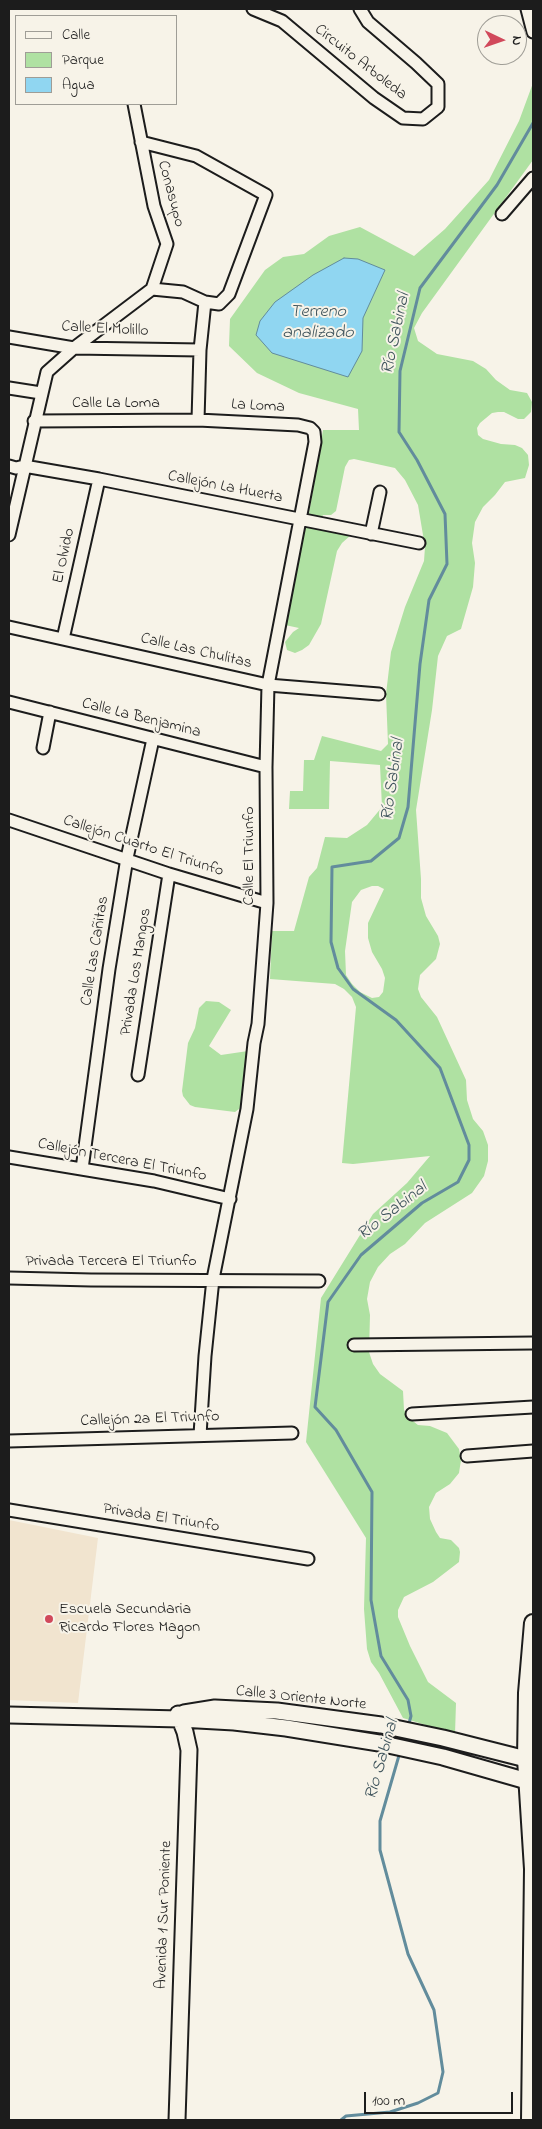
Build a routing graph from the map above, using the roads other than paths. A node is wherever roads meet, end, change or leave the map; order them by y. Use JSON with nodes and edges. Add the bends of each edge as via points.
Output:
{"nodes":[{"id":1,"x":253,"y":9,"type":"edge"},
{"id":2,"x":360,"y":9,"type":"edge"},
{"id":3,"x":527,"y":9,"type":"edge"},
{"id":4,"x":533,"y":32,"type":"edge"},
{"id":5,"x":135,"y":105,"type":"edge"},
{"id":6,"x":141,"y":142,"type":"junction"},
{"id":7,"x":533,"y":178,"type":"edge"},
{"id":8,"x":502,"y":214,"type":"dead end"},
{"id":9,"x":152,"y":289,"type":"junction"},
{"id":10,"x":205,"y":302,"type":"junction"},
{"id":11,"x":9,"y":337,"type":"edge"},
{"id":12,"x":74,"y":348,"type":"junction"},
{"id":13,"x":200,"y":350,"type":"junction"},
{"id":14,"x":9,"y":388,"type":"edge"},
{"id":15,"x":41,"y":393,"type":"junction"},
{"id":16,"x":198,"y":420,"type":"junction"},
{"id":17,"x":34,"y":421,"type":"junction"},
{"id":18,"x":314,"y":432,"type":"joint"},
{"id":19,"x":9,"y":466,"type":"edge"},
{"id":20,"x":24,"y":466,"type":"junction"},
{"id":21,"x":98,"y":480,"type":"junction"},
{"id":22,"x":380,"y":492,"type":"dead end"},
{"id":23,"x":299,"y":520,"type":"junction"},
{"id":24,"x":371,"y":534,"type":"junction"},
{"id":25,"x":9,"y":535,"type":"edge"},
{"id":26,"x":419,"y":543,"type":"dead end"},
{"id":27,"x":9,"y":627,"type":"edge"},
{"id":28,"x":63,"y":639,"type":"junction"},
{"id":29,"x":268,"y":685,"type":"junction"},
{"id":30,"x":379,"y":694,"type":"dead end"},
{"id":31,"x":9,"y":702,"type":"edge"},
{"id":32,"x":50,"y":712,"type":"junction"},
{"id":33,"x":153,"y":739,"type":"junction"},
{"id":34,"x":43,"y":748,"type":"dead end"},
{"id":35,"x":266,"y":766,"type":"junction"},
{"id":36,"x":9,"y":820,"type":"edge"},
{"id":37,"x":127,"y":858,"type":"junction"},
{"id":38,"x":169,"y":874,"type":"junction"},
{"id":39,"x":267,"y":903,"type":"junction"},
{"id":40,"x":138,"y":1075,"type":"dead end"},
{"id":41,"x":9,"y":1157,"type":"edge"},
{"id":42,"x":82,"y":1169,"type":"junction"},
{"id":43,"x":230,"y":1199,"type":"junction"},
{"id":44,"x":9,"y":1278,"type":"edge"},
{"id":45,"x":212,"y":1279,"type":"junction"},
{"id":46,"x":319,"y":1281,"type":"dead end"},
{"id":47,"x":533,"y":1343,"type":"edge"},
{"id":48,"x":354,"y":1345,"type":"dead end"},
{"id":49,"x":533,"y":1408,"type":"edge"},
{"id":50,"x":412,"y":1414,"type":"dead end"},
{"id":51,"x":292,"y":1433,"type":"dead end"},
{"id":52,"x":200,"y":1434,"type":"junction"},
{"id":53,"x":9,"y":1442,"type":"edge"},
{"id":54,"x":533,"y":1451,"type":"edge"},
{"id":55,"x":467,"y":1456,"type":"dead end"},
{"id":56,"x":9,"y":1510,"type":"edge"},
{"id":57,"x":308,"y":1559,"type":"dead end"},
{"id":58,"x":533,"y":1623,"type":"edge"},
{"id":59,"x":278,"y":1711,"type":"junction"},
{"id":60,"x":9,"y":1716,"type":"edge"},
{"id":61,"x":179,"y":1716,"type":"junction"},
{"id":62,"x":277,"y":1727,"type":"junction"},
{"id":63,"x":530,"y":1760,"type":"edge"},
{"id":64,"x":530,"y":1782,"type":"edge"},
{"id":65,"x":533,"y":1976,"type":"edge"},
{"id":66,"x":177,"y":2120,"type":"edge"},
{"id":67,"x":530,"y":2120,"type":"edge"}],
"edges":[{"from":1,"to":2,"type":"street","name":"Circuito Arboleda","via":[[282,21],[374,98],[403,118],[423,119],[438,107],[438,84],[368,22]]},
{"from":3,"to":4,"type":"street"},
{"from":5,"to":6,"type":"street","name":"Conasupo"},
{"from":6,"to":9,"type":"street","name":"Conasupo","via":[[154,206],[167,244]]},
{"from":6,"to":10,"type":"street","via":[[196,156],[266,195],[228,294],[219,304]]},
{"from":7,"to":8,"type":"street"},
{"from":9,"to":10,"type":"street","via":[[183,292]]},
{"from":9,"to":12,"type":"street"},
{"from":10,"to":13,"type":"street"},
{"from":11,"to":12,"type":"street","name":"Calle El Molillo"},
{"from":12,"to":13,"type":"street","name":"Calle El Molillo"},
{"from":12,"to":15,"type":"street","via":[[47,372]]},
{"from":13,"to":16,"type":"street"},
{"from":14,"to":15,"type":"street"},
{"from":15,"to":17,"type":"street"},
{"from":16,"to":17,"type":"street","name":"Calle La Loma"},
{"from":16,"to":18,"type":"street","name":"La Loma","via":[[298,425]]},
{"from":17,"to":20,"type":"street"},
{"from":18,"to":23,"type":"street","name":"Calle El Triunfo","via":[[316,442]]},
{"from":19,"to":20,"type":"street","name":"Callejón La Huerta"},
{"from":20,"to":21,"type":"street","name":"Callejón La Huerta"},
{"from":20,"to":25,"type":"street"},
{"from":21,"to":23,"type":"street","name":"Callejón La Huerta"},
{"from":21,"to":28,"type":"street","name":"El Olvido"},
{"from":22,"to":24,"type":"street"},
{"from":23,"to":24,"type":"street","name":"Callejón La Huerta"},
{"from":23,"to":29,"type":"street","name":"Calle El Triunfo"},
{"from":24,"to":26,"type":"street","name":"Callejón La Huerta"},
{"from":27,"to":28,"type":"street","name":"Calle Las Chulitas"},
{"from":28,"to":29,"type":"street","name":"Calle Las Chulitas"},
{"from":29,"to":30,"type":"street","name":"Calle Las Chulitas"},
{"from":29,"to":35,"type":"street","name":"Calle El Triunfo"},
{"from":31,"to":32,"type":"street","name":"Calle La Benjamina"},
{"from":32,"to":33,"type":"street","name":"Calle La Benjamina"},
{"from":32,"to":34,"type":"street"},
{"from":33,"to":35,"type":"street","name":"Calle La Benjamina"},
{"from":33,"to":37,"type":"street","name":"Calle Las Cañitas"},
{"from":35,"to":39,"type":"street","name":"Calle El Triunfo"},
{"from":36,"to":37,"type":"street","name":"Callejón Cuarto El Triunfo"},
{"from":37,"to":38,"type":"street","name":"Callejón Cuarto El Triunfo"},
{"from":37,"to":42,"type":"street","name":"Calle Las Cañitas"},
{"from":38,"to":39,"type":"street","name":"Callejón Cuarto El Triunfo"},
{"from":38,"to":40,"type":"street","name":"Privada Los Mangos"},
{"from":39,"to":43,"type":"street","name":"Calle El Triunfo","via":[[258,1024],[247,1109]]},
{"from":41,"to":42,"type":"street","name":"Callejón Tercera El Triunfo"},
{"from":42,"to":43,"type":"street","name":"Callejón Tercera El Triunfo","via":[[154,1181]]},
{"from":43,"to":45,"type":"street","name":"Calle El Triunfo"},
{"from":44,"to":45,"type":"street","name":"Privada Tercera El Triunfo"},
{"from":45,"to":46,"type":"street","name":"Privada Tercera El Triunfo"},
{"from":45,"to":52,"type":"street","name":"Calle El Triunfo"},
{"from":47,"to":48,"type":"street"},
{"from":49,"to":50,"type":"street"},
{"from":51,"to":52,"type":"street","name":"Callejón 2a El Triunfo"},
{"from":52,"to":53,"type":"street","name":"Callejón 2a El Triunfo"},
{"from":54,"to":55,"type":"street"},
{"from":56,"to":57,"type":"street","name":"Privada El Triunfo"},
{"from":58,"to":63,"type":"main road","via":[[527,1693]]},
{"from":59,"to":61,"type":"street","name":"Calle 3 Oriente Norte","via":[[215,1708]]},
{"from":59,"to":62,"type":"street"},
{"from":59,"to":63,"type":"street","name":"Calle 3 Oriente Norte","via":[[381,1725]]},
{"from":60,"to":61,"type":"street","name":"Calle 3 Oriente Norte"},
{"from":61,"to":62,"type":"street","name":"Calle 3 Oriente Norte"},
{"from":61,"to":66,"type":"street","name":"Avenida 1 Sur Poniente","via":[[189,1750]]},
{"from":62,"to":64,"type":"street","name":"Calle 3 Oriente Norte","via":[[379,1743]]},
{"from":63,"to":64,"type":"main road"},
{"from":64,"to":65,"type":"main road"},
{"from":65,"to":67,"type":"main road"}]}
